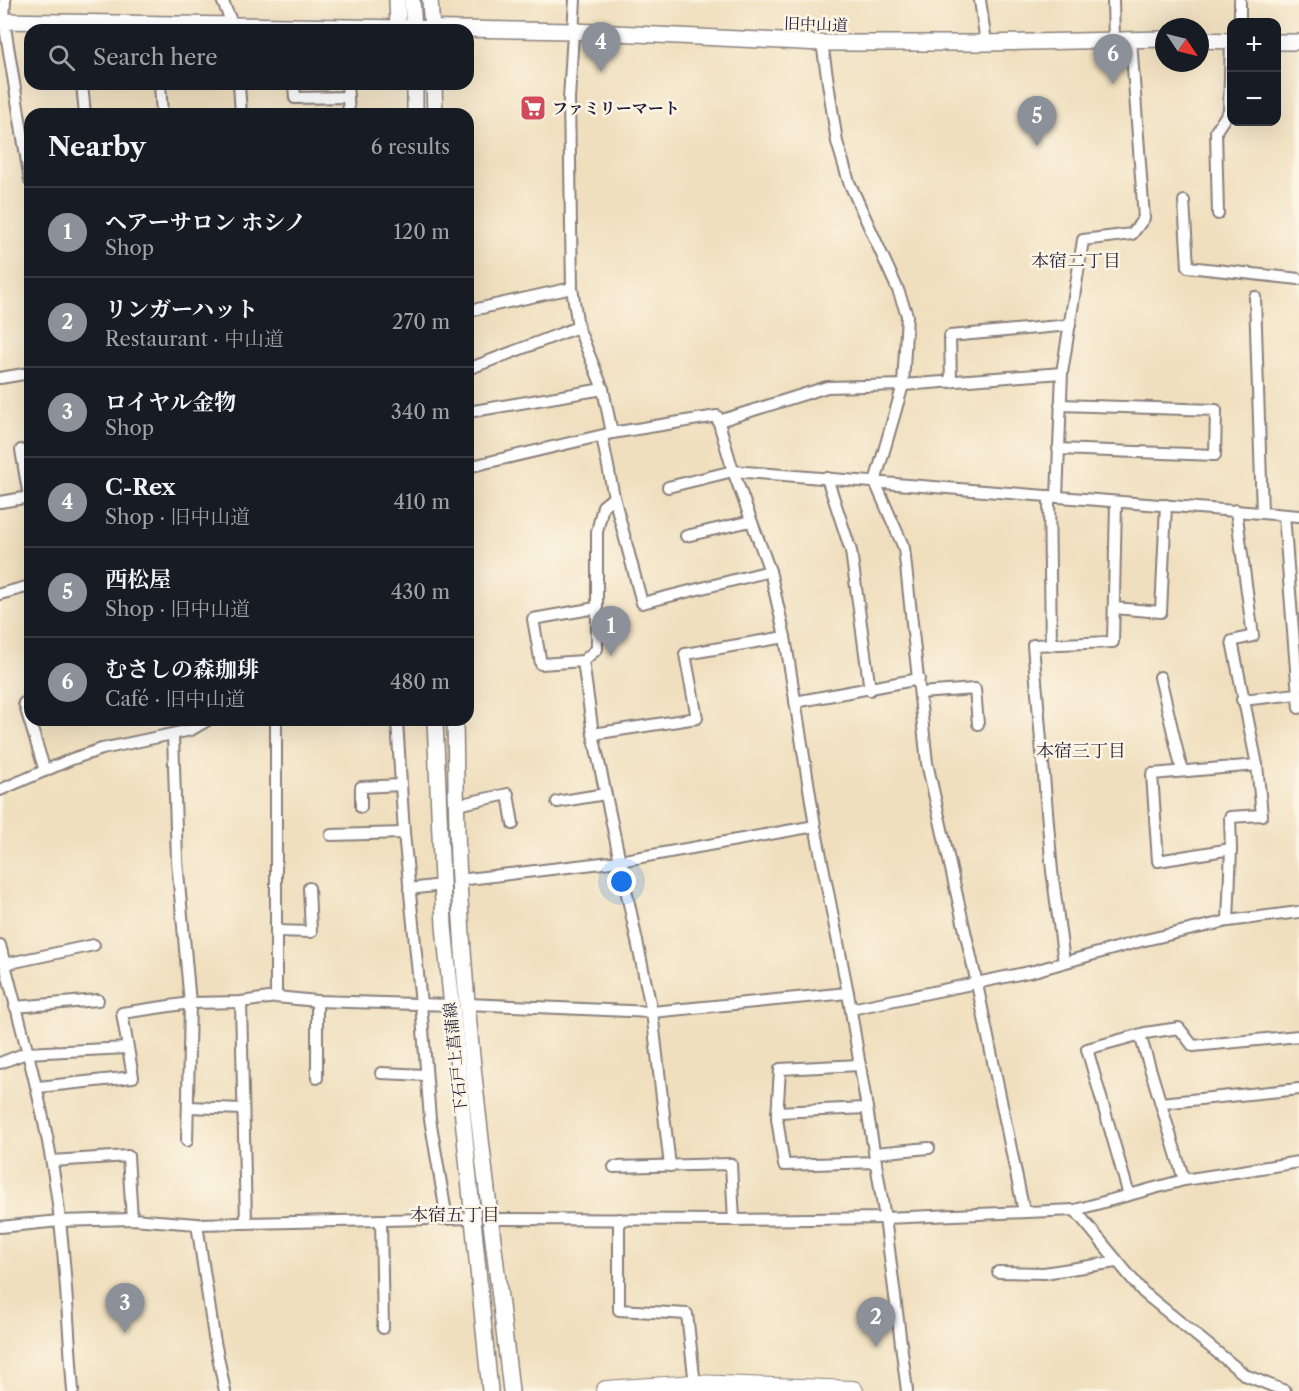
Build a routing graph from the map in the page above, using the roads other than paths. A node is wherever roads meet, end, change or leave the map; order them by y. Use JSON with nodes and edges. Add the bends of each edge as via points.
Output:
{"nodes":[{"id":1,"x":5,"y":0,"type":"edge"},
{"id":2,"x":222,"y":0,"type":"edge"},
{"id":3,"x":397,"y":0,"type":"edge"},
{"id":4,"x":575,"y":0,"type":"edge"},
{"id":5,"x":980,"y":0,"type":"edge"},
{"id":6,"x":1113,"y":0,"type":"edge"},
{"id":7,"x":1240,"y":0,"type":"edge"},
{"id":8,"x":433,"y":1,"type":"edge"},
{"id":9,"x":412,"y":3,"type":"edge"},
{"id":10,"x":1240,"y":18,"type":"edge"},
{"id":11,"x":2,"y":21,"type":"edge"},
{"id":12,"x":48,"y":24,"type":"edge"},
{"id":13,"x":232,"y":24,"type":"edge"},
{"id":14,"x":398,"y":24,"type":"edge"},
{"id":15,"x":414,"y":24,"type":"edge"},
{"id":16,"x":432,"y":24,"type":"edge"},
{"id":17,"x":474,"y":30,"type":"edge"},
{"id":18,"x":573,"y":32,"type":"junction"},
{"id":19,"x":1155,"y":39,"type":"edge"},
{"id":20,"x":1131,"y":40,"type":"junction"},
{"id":21,"x":1209,"y":40,"type":"edge"},
{"id":22,"x":1114,"y":41,"type":"junction"},
{"id":23,"x":1227,"y":41,"type":"edge"},
{"id":24,"x":1281,"y":42,"type":"edge"},
{"id":25,"x":1299,"y":42,"type":"edge"},
{"id":26,"x":822,"y":43,"type":"junction"},
{"id":27,"x":986,"y":43,"type":"junction"},
{"id":28,"x":1230,"y":72,"type":"edge"},
{"id":29,"x":82,"y":90,"type":"edge"},
{"id":30,"x":160,"y":90,"type":"edge"},
{"id":31,"x":239,"y":90,"type":"edge"},
{"id":32,"x":294,"y":90,"type":"edge"},
{"id":33,"x":347,"y":90,"type":"edge"},
{"id":34,"x":415,"y":90,"type":"edge"},
{"id":35,"x":434,"y":90,"type":"edge"},
{"id":36,"x":348,"y":97,"type":"junction"},
{"id":37,"x":84,"y":108,"type":"edge"},
{"id":38,"x":162,"y":108,"type":"edge"},
{"id":39,"x":241,"y":108,"type":"edge"},
{"id":40,"x":349,"y":108,"type":"edge"},
{"id":41,"x":415,"y":108,"type":"edge"},
{"id":42,"x":435,"y":108,"type":"edge"},
{"id":43,"x":24,"y":147,"type":"edge"},
{"id":44,"x":1184,"y":201,"type":"dead end"},
{"id":45,"x":1218,"y":214,"type":"dead end"},
{"id":46,"x":1299,"y":279,"type":"edge"},
{"id":47,"x":572,"y":288,"type":"junction"},
{"id":48,"x":1255,"y":297,"type":"dead end"},
{"id":49,"x":474,"y":310,"type":"edge"},
{"id":50,"x":1070,"y":325,"type":"junction"},
{"id":51,"x":578,"y":327,"type":"junction"},
{"id":52,"x":474,"y":367,"type":"edge"},
{"id":53,"x":1062,"y":373,"type":"junction"},
{"id":54,"x":24,"y":374,"type":"edge"},
{"id":55,"x":0,"y":378,"type":"edge"},
{"id":56,"x":951,"y":382,"type":"junction"},
{"id":57,"x":903,"y":386,"type":"junction"},
{"id":58,"x":603,"y":389,"type":"junction"},
{"id":59,"x":1060,"y":405,"type":"junction"},
{"id":60,"x":474,"y":411,"type":"edge"},
{"id":61,"x":718,"y":422,"type":"junction"},
{"id":62,"x":607,"y":434,"type":"junction"},
{"id":63,"x":1058,"y":449,"type":"junction"},
{"id":64,"x":21,"y":450,"type":"dead end"},
{"id":65,"x":474,"y":466,"type":"edge"},
{"id":66,"x":24,"y":468,"type":"edge"},
{"id":67,"x":733,"y":471,"type":"junction"},
{"id":68,"x":827,"y":478,"type":"junction"},
{"id":69,"x":875,"y":482,"type":"junction"},
{"id":70,"x":668,"y":487,"type":"dead end"},
{"id":71,"x":1053,"y":496,"type":"junction"},
{"id":72,"x":614,"y":497,"type":"junction"},
{"id":73,"x":24,"y":498,"type":"edge"},
{"id":74,"x":0,"y":502,"type":"edge"},
{"id":75,"x":1116,"y":502,"type":"junction"},
{"id":76,"x":1166,"y":505,"type":"junction"},
{"id":77,"x":1236,"y":510,"type":"junction"},
{"id":78,"x":1262,"y":513,"type":"junction"},
{"id":79,"x":1284,"y":515,"type":"junction"},
{"id":80,"x":1299,"y":516,"type":"edge"},
{"id":81,"x":751,"y":521,"type":"junction"},
{"id":82,"x":686,"y":536,"type":"dead end"},
{"id":83,"x":770,"y":571,"type":"junction"},
{"id":84,"x":24,"y":588,"type":"edge"},
{"id":85,"x":0,"y":594,"type":"edge"},
{"id":86,"x":596,"y":608,"type":"junction"},
{"id":87,"x":1114,"y":608,"type":"junction"},
{"id":88,"x":785,"y":637,"type":"junction"},
{"id":89,"x":1051,"y":645,"type":"junction"},
{"id":90,"x":583,"y":661,"type":"junction"},
{"id":91,"x":1160,"y":677,"type":"dead end"},
{"id":92,"x":919,"y":679,"type":"junction"},
{"id":93,"x":870,"y":690,"type":"junction"},
{"id":94,"x":920,"y":693,"type":"junction"},
{"id":95,"x":1297,"y":694,"type":"junction"},
{"id":96,"x":1242,"y":700,"type":"junction"},
{"id":97,"x":795,"y":702,"type":"junction"},
{"id":98,"x":1299,"y":708,"type":"edge"},
{"id":99,"x":978,"y":724,"type":"dead end"},
{"id":100,"x":31,"y":726,"type":"edge"},
{"id":101,"x":187,"y":726,"type":"edge"},
{"id":102,"x":276,"y":726,"type":"edge"},
{"id":103,"x":397,"y":726,"type":"edge"},
{"id":104,"x":435,"y":726,"type":"edge"},
{"id":105,"x":455,"y":726,"type":"edge"},
{"id":106,"x":173,"y":734,"type":"junction"},
{"id":107,"x":593,"y":734,"type":"junction"},
{"id":108,"x":1257,"y":765,"type":"junction"},
{"id":109,"x":45,"y":771,"type":"junction"},
{"id":110,"x":1182,"y":771,"type":"junction"},
{"id":111,"x":401,"y":785,"type":"junction"},
{"id":112,"x":0,"y":790,"type":"edge"},
{"id":113,"x":605,"y":794,"type":"junction"},
{"id":114,"x":557,"y":802,"type":"dead end"},
{"id":115,"x":457,"y":805,"type":"junction"},
{"id":116,"x":361,"y":807,"type":"dead end"},
{"id":117,"x":513,"y":824,"type":"dead end"},
{"id":118,"x":815,"y":826,"type":"junction"},
{"id":119,"x":404,"y":832,"type":"junction"},
{"id":120,"x":331,"y":835,"type":"dead end"},
{"id":121,"x":1231,"y":849,"type":"junction"},
{"id":122,"x":619,"y":861,"type":"junction"},
{"id":123,"x":459,"y":880,"type":"junction"},
{"id":124,"x":442,"y":885,"type":"junction"},
{"id":125,"x":309,"y":888,"type":"dead end"},
{"id":126,"x":410,"y":889,"type":"junction"},
{"id":127,"x":1299,"y":912,"type":"edge"},
{"id":128,"x":1228,"y":921,"type":"junction"},
{"id":129,"x":276,"y":931,"type":"junction"},
{"id":130,"x":0,"y":945,"type":"edge"},
{"id":131,"x":94,"y":945,"type":"dead end"},
{"id":132,"x":1064,"y":962,"type":"junction"},
{"id":133,"x":5,"y":964,"type":"junction"},
{"id":134,"x":977,"y":984,"type":"junction"},
{"id":135,"x":848,"y":993,"type":"junction"},
{"id":136,"x":276,"y":997,"type":"junction"},
{"id":137,"x":98,"y":1000,"type":"dead end"},
{"id":138,"x":317,"y":1001,"type":"junction"},
{"id":139,"x":241,"y":1002,"type":"junction"},
{"id":140,"x":190,"y":1003,"type":"junction"},
{"id":141,"x":421,"y":1004,"type":"junction"},
{"id":142,"x":468,"y":1004,"type":"junction"},
{"id":143,"x":451,"y":1005,"type":"junction"},
{"id":144,"x":15,"y":1007,"type":"junction"},
{"id":145,"x":851,"y":1009,"type":"junction"},
{"id":146,"x":652,"y":1012,"type":"junction"},
{"id":147,"x":1140,"y":1035,"type":"junction"},
{"id":148,"x":1299,"y":1036,"type":"edge"},
{"id":149,"x":127,"y":1048,"type":"junction"},
{"id":150,"x":26,"y":1053,"type":"junction"},
{"id":151,"x":0,"y":1063,"type":"edge"},
{"id":152,"x":860,"y":1065,"type":"junction"},
{"id":153,"x":381,"y":1073,"type":"dead end"},
{"id":154,"x":426,"y":1075,"type":"junction"},
{"id":155,"x":317,"y":1078,"type":"dead end"},
{"id":156,"x":38,"y":1087,"type":"junction"},
{"id":157,"x":1299,"y":1089,"type":"edge"},
{"id":158,"x":1161,"y":1103,"type":"junction"},
{"id":159,"x":188,"y":1107,"type":"junction"},
{"id":160,"x":867,"y":1108,"type":"junction"},
{"id":161,"x":243,"y":1109,"type":"junction"},
{"id":162,"x":777,"y":1112,"type":"junction"},
{"id":163,"x":187,"y":1141,"type":"dead end"},
{"id":164,"x":929,"y":1148,"type":"dead end"},
{"id":165,"x":876,"y":1158,"type":"junction"},
{"id":166,"x":52,"y":1161,"type":"junction"},
{"id":167,"x":1299,"y":1162,"type":"edge"},
{"id":168,"x":670,"y":1166,"type":"junction"},
{"id":169,"x":614,"y":1167,"type":"dead end"},
{"id":170,"x":1184,"y":1180,"type":"junction"},
{"id":171,"x":1129,"y":1195,"type":"junction"},
{"id":172,"x":1075,"y":1210,"type":"junction"},
{"id":173,"x":1024,"y":1212,"type":"junction"},
{"id":174,"x":474,"y":1218,"type":"junction"},
{"id":175,"x":885,"y":1218,"type":"junction"},
{"id":176,"x":132,"y":1219,"type":"junction"},
{"id":177,"x":447,"y":1219,"type":"junction"},
{"id":178,"x":490,"y":1219,"type":"junction"},
{"id":179,"x":619,"y":1219,"type":"junction"},
{"id":180,"x":381,"y":1220,"type":"junction"},
{"id":181,"x":734,"y":1220,"type":"junction"},
{"id":182,"x":59,"y":1221,"type":"junction"},
{"id":183,"x":246,"y":1223,"type":"junction"},
{"id":184,"x":197,"y":1224,"type":"junction"},
{"id":185,"x":0,"y":1227,"type":"edge"},
{"id":186,"x":1116,"y":1262,"type":"junction"},
{"id":187,"x":998,"y":1272,"type":"dead end"},
{"id":188,"x":383,"y":1328,"type":"dead end"},
{"id":189,"x":695,"y":1385,"type":"junction"},
{"id":190,"x":73,"y":1391,"type":"edge"},
{"id":191,"x":225,"y":1391,"type":"edge"},
{"id":192,"x":490,"y":1391,"type":"edge"},
{"id":193,"x":511,"y":1391,"type":"edge"},
{"id":194,"x":606,"y":1391,"type":"edge"},
{"id":195,"x":853,"y":1391,"type":"edge"},
{"id":196,"x":907,"y":1391,"type":"edge"},
{"id":197,"x":1285,"y":1391,"type":"edge"}],
"edges":[{"from":1,"to":11,"type":"street"},
{"from":2,"to":13,"type":"street"},
{"from":3,"to":14,"type":"main road"},
{"from":4,"to":18,"type":"street"},
{"from":5,"to":27,"type":"street"},
{"from":6,"to":22,"type":"street"},
{"from":7,"to":10,"type":"street"},
{"from":8,"to":16,"type":"main road"},
{"from":9,"to":15,"type":"main road"},
{"from":11,"to":12,"type":"main road","name":"旧中山道"},
{"from":11,"to":43,"type":"street"},
{"from":17,"to":18,"type":"main road","name":"旧中山道"},
{"from":18,"to":26,"type":"main road","name":"旧中山道"},
{"from":18,"to":47,"type":"street","via":[[569,99]]},
{"from":19,"to":20,"type":"main road","name":"旧中山道"},
{"from":20,"to":22,"type":"main road","name":"旧中山道"},
{"from":20,"to":50,"type":"street","via":[[1144,218],[1132,234],[1083,240]]},
{"from":21,"to":23,"type":"main road"},
{"from":22,"to":27,"type":"main road","name":"旧中山道"},
{"from":24,"to":25,"type":"main road"},
{"from":26,"to":27,"type":"main road","name":"旧中山道"},
{"from":26,"to":57,"type":"street","via":[[837,142],[849,182],[907,315]]},
{"from":28,"to":45,"type":"street","via":[[1229,111],[1216,131]]},
{"from":29,"to":37,"type":"street"},
{"from":30,"to":38,"type":"street"},
{"from":31,"to":39,"type":"street"},
{"from":32,"to":36,"type":"street","via":[[295,98]]},
{"from":33,"to":36,"type":"street"},
{"from":34,"to":41,"type":"main road"},
{"from":35,"to":42,"type":"main road"},
{"from":36,"to":40,"type":"street"},
{"from":44,"to":46,"type":"street","via":[[1188,267]]},
{"from":47,"to":49,"type":"street"},
{"from":47,"to":51,"type":"street"},
{"from":48,"to":78,"type":"street"},
{"from":50,"to":53,"type":"street"},
{"from":50,"to":56,"type":"street","via":[[950,336]]},
{"from":51,"to":52,"type":"street"},
{"from":51,"to":58,"type":"street"},
{"from":53,"to":56,"type":"street"},
{"from":53,"to":59,"type":"street"},
{"from":54,"to":55,"type":"street"},
{"from":56,"to":57,"type":"street"},
{"from":57,"to":61,"type":"street","via":[[827,387]]},
{"from":57,"to":69,"type":"street"},
{"from":58,"to":60,"type":"street"},
{"from":58,"to":62,"type":"street"},
{"from":59,"to":63,"type":"street"},
{"from":59,"to":63,"type":"street","via":[[1216,410],[1215,455]]},
{"from":61,"to":62,"type":"street","via":[[717,416]]},
{"from":61,"to":67,"type":"street"},
{"from":62,"to":65,"type":"street"},
{"from":62,"to":72,"type":"street"},
{"from":63,"to":71,"type":"street"},
{"from":64,"to":66,"type":"street"},
{"from":67,"to":68,"type":"street"},
{"from":67,"to":70,"type":"street"},
{"from":67,"to":81,"type":"street"},
{"from":68,"to":69,"type":"street"},
{"from":68,"to":93,"type":"street","via":[[851,550]]},
{"from":69,"to":71,"type":"street"},
{"from":69,"to":92,"type":"street","via":[[904,548]]},
{"from":71,"to":75,"type":"street"},
{"from":71,"to":89,"type":"street"},
{"from":72,"to":83,"type":"street","via":[[642,603]]},
{"from":72,"to":86,"type":"street","via":[[603,506],[597,532]]},
{"from":73,"to":74,"type":"street"},
{"from":75,"to":76,"type":"street"},
{"from":75,"to":87,"type":"street"},
{"from":76,"to":77,"type":"street"},
{"from":76,"to":87,"type":"street","via":[[1161,612]]},
{"from":77,"to":78,"type":"street"},
{"from":77,"to":96,"type":"street","via":[[1253,636],[1232,641]]},
{"from":78,"to":79,"type":"street"},
{"from":79,"to":80,"type":"street"},
{"from":79,"to":95,"type":"street"},
{"from":81,"to":82,"type":"street"},
{"from":81,"to":83,"type":"street"},
{"from":83,"to":88,"type":"street"},
{"from":84,"to":85,"type":"street"},
{"from":86,"to":90,"type":"street","via":[[597,649]]},
{"from":86,"to":90,"type":"street","via":[[533,619],[541,664]]},
{"from":87,"to":89,"type":"street","via":[[1113,642]]},
{"from":88,"to":97,"type":"street"},
{"from":88,"to":107,"type":"street","via":[[685,654],[697,718]]},
{"from":89,"to":132,"type":"street","via":[[1033,645],[1052,871]]},
{"from":90,"to":107,"type":"street"},
{"from":91,"to":110,"type":"street"},
{"from":92,"to":93,"type":"street"},
{"from":92,"to":94,"type":"street"},
{"from":93,"to":97,"type":"street"},
{"from":94,"to":99,"type":"street","via":[[975,689]]},
{"from":94,"to":134,"type":"street","via":[[927,763]]},
{"from":95,"to":96,"type":"street"},
{"from":95,"to":98,"type":"street"},
{"from":96,"to":108,"type":"street"},
{"from":97,"to":118,"type":"street"},
{"from":100,"to":109,"type":"street"},
{"from":101,"to":106,"type":"street"},
{"from":102,"to":129,"type":"street"},
{"from":103,"to":111,"type":"street"},
{"from":104,"to":124,"type":"main road","name":"下石戸上菖蒲線"},
{"from":105,"to":115,"type":"main road","name":"下石戸上菖蒲線"},
{"from":106,"to":109,"type":"street","via":[[102,749]]},
{"from":106,"to":140,"type":"street","via":[[177,861]]},
{"from":107,"to":113,"type":"street"},
{"from":108,"to":110,"type":"street"},
{"from":108,"to":121,"type":"street","via":[[1262,815],[1230,817]]},
{"from":109,"to":112,"type":"street"},
{"from":110,"to":121,"type":"street","via":[[1152,774],[1158,861]]},
{"from":111,"to":116,"type":"street","via":[[361,787]]},
{"from":111,"to":119,"type":"street"},
{"from":113,"to":114,"type":"street"},
{"from":113,"to":122,"type":"street"},
{"from":115,"to":117,"type":"street","via":[[507,794]]},
{"from":115,"to":123,"type":"main road","name":"下石戸上菖蒲線"},
{"from":118,"to":122,"type":"street"},
{"from":118,"to":135,"type":"street"},
{"from":119,"to":120,"type":"street"},
{"from":119,"to":126,"type":"street"},
{"from":121,"to":128,"type":"street"},
{"from":122,"to":123,"type":"street"},
{"from":122,"to":146,"type":"street"},
{"from":123,"to":142,"type":"main road","name":"下石戸上菖蒲線"},
{"from":124,"to":126,"type":"street"},
{"from":124,"to":143,"type":"main road","name":"下石戸上菖蒲線"},
{"from":125,"to":129,"type":"street","via":[[311,932]]},
{"from":126,"to":141,"type":"street"},
{"from":127,"to":128,"type":"street"},
{"from":128,"to":132,"type":"street"},
{"from":129,"to":136,"type":"street"},
{"from":130,"to":133,"type":"street"},
{"from":131,"to":133,"type":"street"},
{"from":132,"to":134,"type":"street"},
{"from":133,"to":144,"type":"street"},
{"from":134,"to":145,"type":"street"},
{"from":134,"to":173,"type":"street"},
{"from":135,"to":145,"type":"street"},
{"from":135,"to":146,"type":"street"},
{"from":136,"to":138,"type":"street"},
{"from":136,"to":139,"type":"street"},
{"from":137,"to":144,"type":"street"},
{"from":138,"to":141,"type":"street"},
{"from":138,"to":155,"type":"street"},
{"from":139,"to":140,"type":"street"},
{"from":139,"to":161,"type":"street"},
{"from":140,"to":149,"type":"street","via":[[122,1013]]},
{"from":140,"to":159,"type":"street"},
{"from":141,"to":143,"type":"street"},
{"from":141,"to":154,"type":"street"},
{"from":142,"to":146,"type":"street"},
{"from":142,"to":178,"type":"main road","name":"下石戸上菖蒲線"},
{"from":143,"to":174,"type":"main road","name":"下石戸上菖蒲線"},
{"from":144,"to":150,"type":"street"},
{"from":145,"to":152,"type":"street"},
{"from":146,"to":168,"type":"street"},
{"from":147,"to":148,"type":"street","via":[[1179,1028],[1193,1046]]},
{"from":147,"to":158,"type":"street"},
{"from":147,"to":171,"type":"street","via":[[1087,1049]]},
{"from":149,"to":150,"type":"street"},
{"from":149,"to":156,"type":"street","via":[[133,1077]]},
{"from":150,"to":151,"type":"street"},
{"from":150,"to":156,"type":"street"},
{"from":152,"to":160,"type":"street"},
{"from":152,"to":162,"type":"street","via":[[780,1069]]},
{"from":153,"to":154,"type":"street"},
{"from":154,"to":177,"type":"street"},
{"from":156,"to":166,"type":"street"},
{"from":157,"to":158,"type":"street"},
{"from":158,"to":170,"type":"street"},
{"from":159,"to":161,"type":"street"},
{"from":159,"to":163,"type":"street"},
{"from":160,"to":162,"type":"street"},
{"from":160,"to":165,"type":"street"},
{"from":161,"to":183,"type":"street"},
{"from":162,"to":165,"type":"street","via":[[784,1165]]},
{"from":164,"to":165,"type":"street"},
{"from":165,"to":175,"type":"street"},
{"from":166,"to":176,"type":"street","via":[[128,1156]]},
{"from":166,"to":182,"type":"street"},
{"from":167,"to":170,"type":"street"},
{"from":168,"to":169,"type":"street"},
{"from":168,"to":181,"type":"street","via":[[731,1164]]},
{"from":170,"to":171,"type":"street"},
{"from":171,"to":172,"type":"street"},
{"from":172,"to":173,"type":"street"},
{"from":172,"to":186,"type":"street"},
{"from":173,"to":175,"type":"street"},
{"from":174,"to":177,"type":"street"},
{"from":174,"to":192,"type":"main road","name":"下石戸上菖蒲線"},
{"from":175,"to":181,"type":"street"},
{"from":175,"to":196,"type":"street"},
{"from":176,"to":182,"type":"street"},
{"from":176,"to":184,"type":"street"},
{"from":177,"to":180,"type":"street"},
{"from":178,"to":179,"type":"street"},
{"from":178,"to":193,"type":"main road","name":"下石戸上菖蒲線"},
{"from":179,"to":181,"type":"street"},
{"from":179,"to":189,"type":"street","via":[[619,1310],[687,1314]]},
{"from":180,"to":183,"type":"street"},
{"from":180,"to":188,"type":"street"},
{"from":182,"to":185,"type":"street"},
{"from":182,"to":190,"type":"street"},
{"from":183,"to":184,"type":"street"},
{"from":184,"to":191,"type":"street"},
{"from":186,"to":187,"type":"street","via":[[1044,1273]]},
{"from":186,"to":197,"type":"street","via":[[1143,1292],[1245,1375]]},
{"from":189,"to":194,"type":"highway"},
{"from":189,"to":195,"type":"highway"}]}
